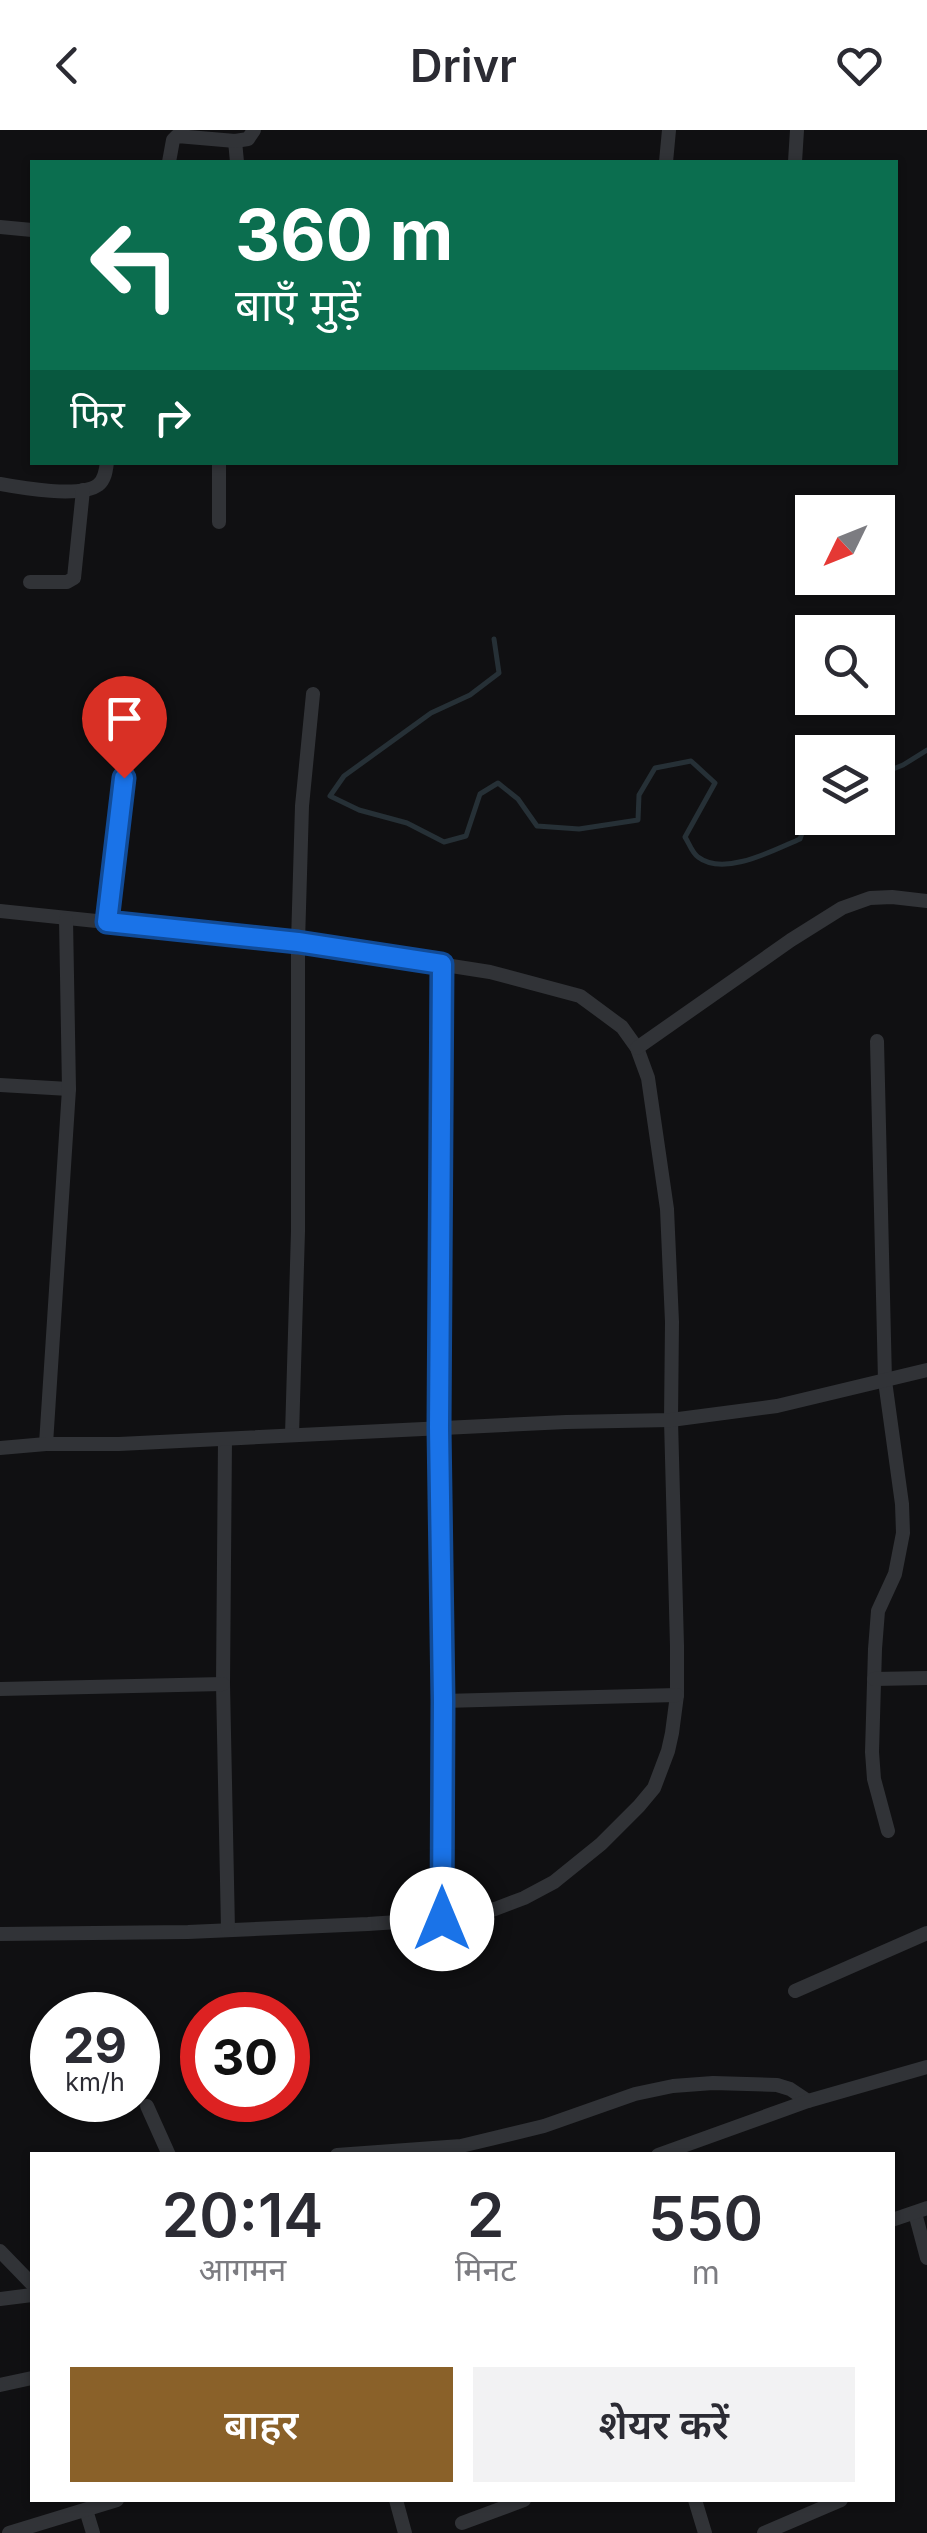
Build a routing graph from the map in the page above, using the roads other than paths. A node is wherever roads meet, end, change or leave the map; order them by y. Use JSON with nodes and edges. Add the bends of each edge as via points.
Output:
{"nodes":[{"id":1,"x":254,"y":130,"type":"edge"},
{"id":2,"x":668,"y":130,"type":"edge"},
{"id":3,"x":797,"y":130,"type":"edge"},
{"id":4,"x":235,"y":141,"type":"junction"},
{"id":5,"x":170,"y":160,"type":"edge"},
{"id":6,"x":237,"y":160,"type":"edge"},
{"id":7,"x":666,"y":160,"type":"edge"},
{"id":8,"x":794,"y":160,"type":"edge"},
{"id":9,"x":0,"y":227,"type":"edge"},
{"id":10,"x":30,"y":230,"type":"edge"},
{"id":11,"x":107,"y":465,"type":"edge"},
{"id":12,"x":219,"y":465,"type":"edge"},
{"id":13,"x":0,"y":484,"type":"edge"},
{"id":14,"x":83,"y":490,"type":"junction"},
{"id":15,"x":218,"y":522,"type":"dead end"},
{"id":16,"x":30,"y":582,"type":"dead end"},
{"id":17,"x":313,"y":694,"type":"dead end"},
{"id":18,"x":128,"y":741,"type":"dead end"},
{"id":19,"x":927,"y":901,"type":"edge"},
{"id":20,"x":0,"y":912,"type":"edge"},
{"id":21,"x":66,"y":919,"type":"junction"},
{"id":22,"x":107,"y":922,"type":"junction"},
{"id":23,"x":298,"y":942,"type":"junction"},
{"id":24,"x":442,"y":964,"type":"junction"},
{"id":25,"x":877,"y":1042,"type":"dead end"},
{"id":26,"x":637,"y":1048,"type":"junction"},
{"id":27,"x":0,"y":1085,"type":"edge"},
{"id":28,"x":69,"y":1090,"type":"junction"},
{"id":29,"x":927,"y":1370,"type":"edge"},
{"id":30,"x":886,"y":1381,"type":"junction"},
{"id":31,"x":671,"y":1420,"type":"junction"},
{"id":32,"x":439,"y":1428,"type":"junction"},
{"id":33,"x":292,"y":1435,"type":"junction"},
{"id":34,"x":225,"y":1439,"type":"junction"},
{"id":35,"x":46,"y":1444,"type":"junction"},
{"id":36,"x":0,"y":1448,"type":"edge"},
{"id":37,"x":927,"y":1678,"type":"edge"},
{"id":38,"x":874,"y":1679,"type":"junction"},
{"id":39,"x":223,"y":1684,"type":"junction"},
{"id":40,"x":0,"y":1688,"type":"edge"},
{"id":41,"x":677,"y":1695,"type":"junction"},
{"id":42,"x":443,"y":1701,"type":"junction"},
{"id":43,"x":888,"y":1831,"type":"dead end"},
{"id":44,"x":442,"y":1919,"type":"junction"},
{"id":45,"x":228,"y":1930,"type":"junction"},
{"id":46,"x":927,"y":1933,"type":"edge"},
{"id":47,"x":0,"y":1934,"type":"edge"},
{"id":48,"x":795,"y":1991,"type":"dead end"},
{"id":49,"x":927,"y":2067,"type":"edge"},
{"id":50,"x":808,"y":2102,"type":"junction"},
{"id":51,"x":154,"y":2122,"type":"edge"},
{"id":52,"x":168,"y":2152,"type":"edge"},
{"id":53,"x":378,"y":2152,"type":"edge"},
{"id":54,"x":666,"y":2152,"type":"edge"},
{"id":55,"x":921,"y":2210,"type":"edge"},
{"id":56,"x":895,"y":2219,"type":"edge"},
{"id":57,"x":0,"y":2251,"type":"edge"},
{"id":58,"x":927,"y":2258,"type":"edge"},
{"id":59,"x":30,"y":2282,"type":"edge"},
{"id":60,"x":30,"y":2294,"type":"edge"},
{"id":61,"x":0,"y":2299,"type":"edge"},
{"id":62,"x":30,"y":2383,"type":"edge"},
{"id":63,"x":0,"y":2385,"type":"edge"},
{"id":64,"x":64,"y":2502,"type":"edge"},
{"id":65,"x":112,"y":2502,"type":"edge"},
{"id":66,"x":397,"y":2502,"type":"edge"},
{"id":67,"x":519,"y":2502,"type":"edge"},
{"id":68,"x":695,"y":2502,"type":"edge"},
{"id":69,"x":836,"y":2502,"type":"edge"},
{"id":70,"x":86,"y":2510,"type":"junction"},
{"id":71,"x":68,"y":2516,"type":"junction"},
{"id":72,"x":462,"y":2523,"type":"dead end"},
{"id":73,"x":9,"y":2533,"type":"edge"},
{"id":74,"x":93,"y":2533,"type":"edge"},
{"id":75,"x":405,"y":2533,"type":"edge"},
{"id":76,"x":706,"y":2533,"type":"edge"},
{"id":77,"x":764,"y":2533,"type":"edge"}],
"edges":[{"from":1,"to":4,"type":"street"},
{"from":2,"to":7,"type":"street"},
{"from":3,"to":8,"type":"street"},
{"from":4,"to":5,"type":"street","via":[[177,136]]},
{"from":4,"to":6,"type":"street"},
{"from":9,"to":10,"type":"street"},
{"from":11,"to":14,"type":"street","via":[[101,483]]},
{"from":12,"to":15,"type":"street"},
{"from":13,"to":14,"type":"street"},
{"from":14,"to":16,"type":"street","via":[[74,578]]},
{"from":17,"to":23,"type":"street"},
{"from":18,"to":22,"type":"street"},
{"from":19,"to":26,"type":"street","via":[[870,898],[842,908]]},
{"from":20,"to":21,"type":"street"},
{"from":21,"to":22,"type":"street"},
{"from":21,"to":28,"type":"street"},
{"from":22,"to":23,"type":"street"},
{"from":23,"to":24,"type":"street"},
{"from":23,"to":33,"type":"street"},
{"from":24,"to":26,"type":"street","via":[[580,996],[622,1027]]},
{"from":24,"to":32,"type":"street"},
{"from":25,"to":30,"type":"street"},
{"from":26,"to":31,"type":"street","via":[[667,1208]]},
{"from":27,"to":28,"type":"street"},
{"from":28,"to":35,"type":"street"},
{"from":29,"to":30,"type":"street"},
{"from":30,"to":31,"type":"street","via":[[777,1406]]},
{"from":30,"to":38,"type":"street","via":[[903,1532],[878,1612]]},
{"from":31,"to":32,"type":"street"},
{"from":31,"to":41,"type":"street"},
{"from":32,"to":33,"type":"street"},
{"from":32,"to":42,"type":"street"},
{"from":33,"to":34,"type":"street"},
{"from":34,"to":35,"type":"street"},
{"from":34,"to":39,"type":"street"},
{"from":35,"to":36,"type":"street"},
{"from":37,"to":38,"type":"street"},
{"from":38,"to":43,"type":"street","via":[[872,1766]]},
{"from":39,"to":40,"type":"street"},
{"from":39,"to":45,"type":"street"},
{"from":41,"to":42,"type":"street"},
{"from":41,"to":44,"type":"street","via":[[654,1788],[602,1844],[524,1898]]},
{"from":42,"to":44,"type":"street"},
{"from":44,"to":45,"type":"street"},
{"from":45,"to":47,"type":"street"},
{"from":46,"to":48,"type":"street"},
{"from":49,"to":50,"type":"street"},
{"from":50,"to":53,"type":"street","via":[[777,2085],[692,2084],[635,2094],[461,2146]]},
{"from":50,"to":54,"type":"street"},
{"from":51,"to":52,"type":"street"},
{"from":55,"to":56,"type":"street"},
{"from":55,"to":58,"type":"street"},
{"from":57,"to":59,"type":"street"},
{"from":60,"to":61,"type":"street"},
{"from":62,"to":63,"type":"street"},
{"from":64,"to":71,"type":"street"},
{"from":65,"to":70,"type":"street"},
{"from":66,"to":75,"type":"street"},
{"from":67,"to":72,"type":"street"},
{"from":68,"to":76,"type":"street"},
{"from":69,"to":77,"type":"street"},
{"from":70,"to":71,"type":"street"},
{"from":70,"to":74,"type":"street"},
{"from":71,"to":73,"type":"street"}]}
